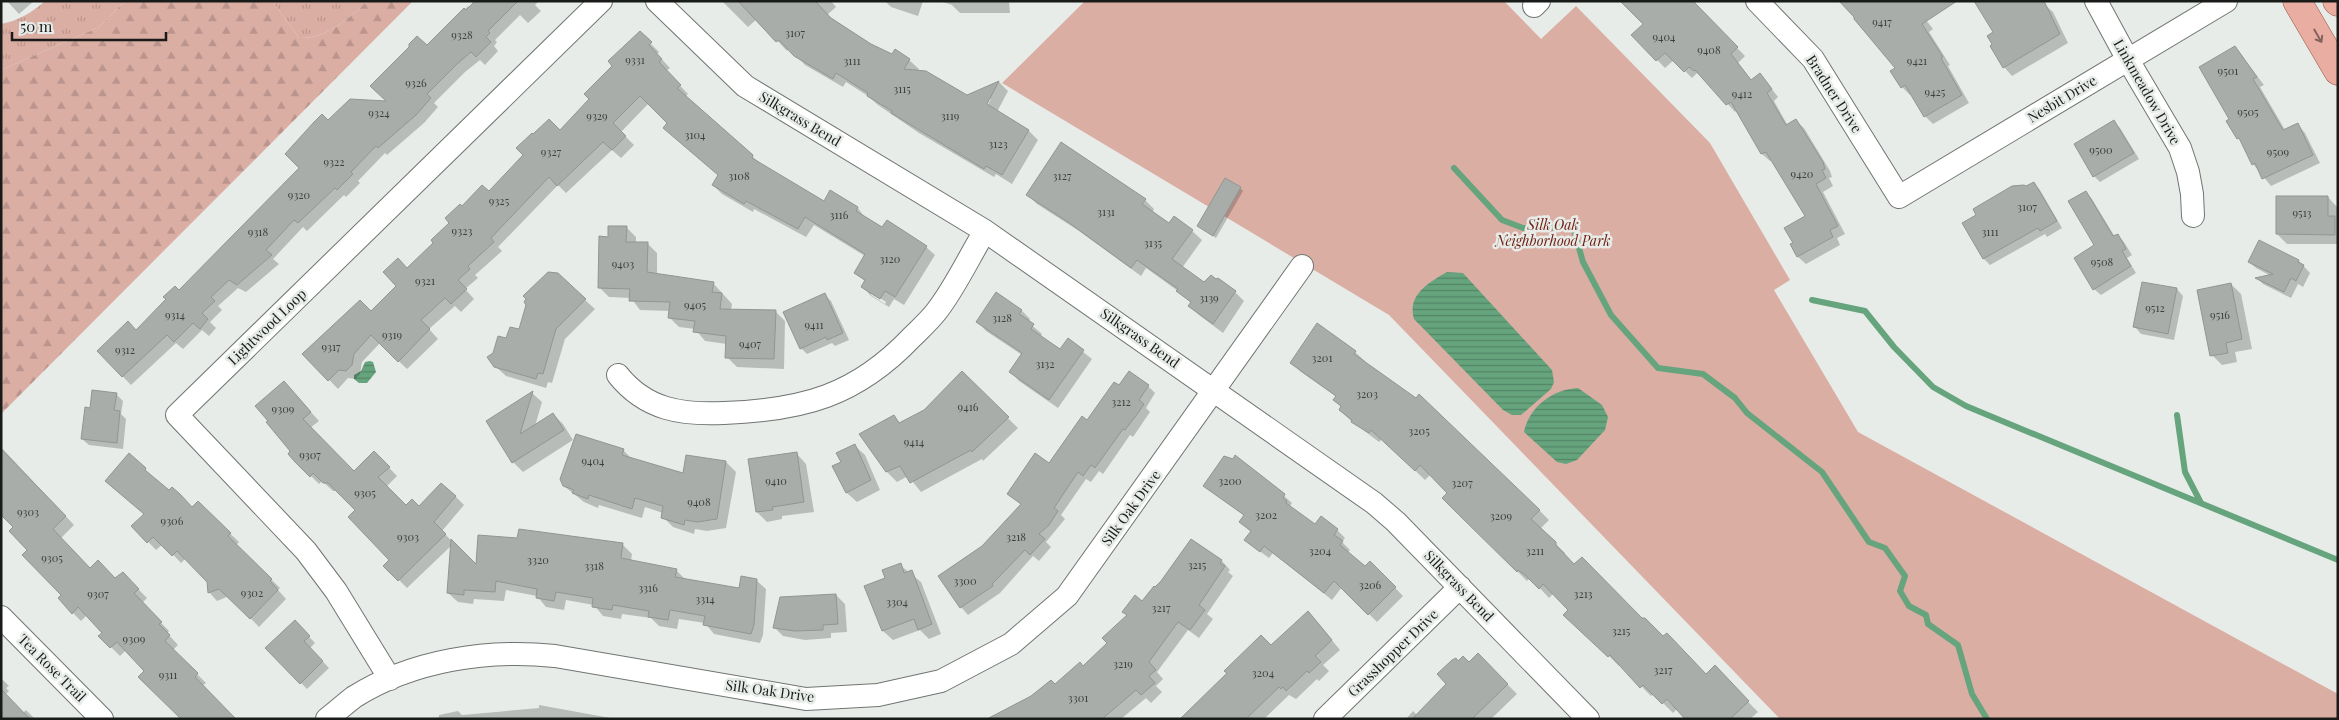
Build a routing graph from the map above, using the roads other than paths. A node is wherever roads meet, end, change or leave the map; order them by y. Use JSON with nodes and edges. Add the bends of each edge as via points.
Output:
{"nodes":[{"id":1,"x":601,"y":1,"type":"edge"},
{"id":2,"x":658,"y":1,"type":"edge"},
{"id":3,"x":1757,"y":1,"type":"edge"},
{"id":4,"x":2096,"y":1,"type":"edge"},
{"id":5,"x":2226,"y":1,"type":"edge"},
{"id":6,"x":2297,"y":1,"type":"edge"},
{"id":7,"x":2128,"y":60,"type":"junction"},
{"id":8,"x":2338,"y":71,"type":"edge"},
{"id":9,"x":1898,"y":197,"type":"joint"},
{"id":10,"x":2193,"y":216,"type":"dead end"},
{"id":11,"x":985,"y":230,"type":"junction"},
{"id":12,"x":1302,"y":266,"type":"dead end"},
{"id":13,"x":618,"y":375,"type":"dead end"},
{"id":14,"x":1215,"y":391,"type":"junction"},
{"id":15,"x":1460,"y":587,"type":"junction"},
{"id":16,"x":1,"y":617,"type":"edge"},
{"id":17,"x":390,"y":679,"type":"junction"},
{"id":18,"x":102,"y":719,"type":"edge"},
{"id":19,"x":327,"y":719,"type":"edge"},
{"id":20,"x":1325,"y":719,"type":"edge"},
{"id":21,"x":1588,"y":719,"type":"edge"}],
"edges":[{"from":1,"to":17,"type":"street","name":"Lightwood Loop","via":[[177,415],[306,551],[336,591]]},
{"from":2,"to":11,"type":"street","name":"Silkgrass Bend","via":[[745,86]]},
{"from":3,"to":9,"type":"street","name":"Bradner Drive","via":[[1813,59]]},
{"from":4,"to":7,"type":"street","name":"Linkmeadow Drive"},
{"from":5,"to":7,"type":"street","name":"Nesbit Drive"},
{"from":6,"to":8,"type":"main road","one_way":true},
{"from":7,"to":9,"type":"street","name":"Nesbit Drive"},
{"from":7,"to":10,"type":"street","name":"Linkmeadow Drive","via":[[2180,148],[2190,180]]},
{"from":11,"to":13,"type":"street","via":[[936,312],[881,367],[833,395],[800,405],[761,411],[690,412],[661,407],[643,399]]},
{"from":11,"to":14,"type":"street","name":"Silkgrass Bend"},
{"from":12,"to":14,"type":"street","name":"Silk Oak Drive"},
{"from":14,"to":15,"type":"street","name":"Silkgrass Bend","via":[[1374,503]]},
{"from":14,"to":17,"type":"street","name":"Silk Oak Drive","via":[[1067,596],[1011,644],[941,680],[878,695],[806,699],[555,656],[520,653],[426,665]]},
{"from":15,"to":20,"type":"street","name":"Grasshopper Drive"},
{"from":15,"to":21,"type":"street","name":"Silkgrass Bend"},
{"from":16,"to":18,"type":"street","name":"Tea Rose Trail"},
{"from":17,"to":19,"type":"street","name":"Silk Oak Drive","via":[[354,698]]}]}
